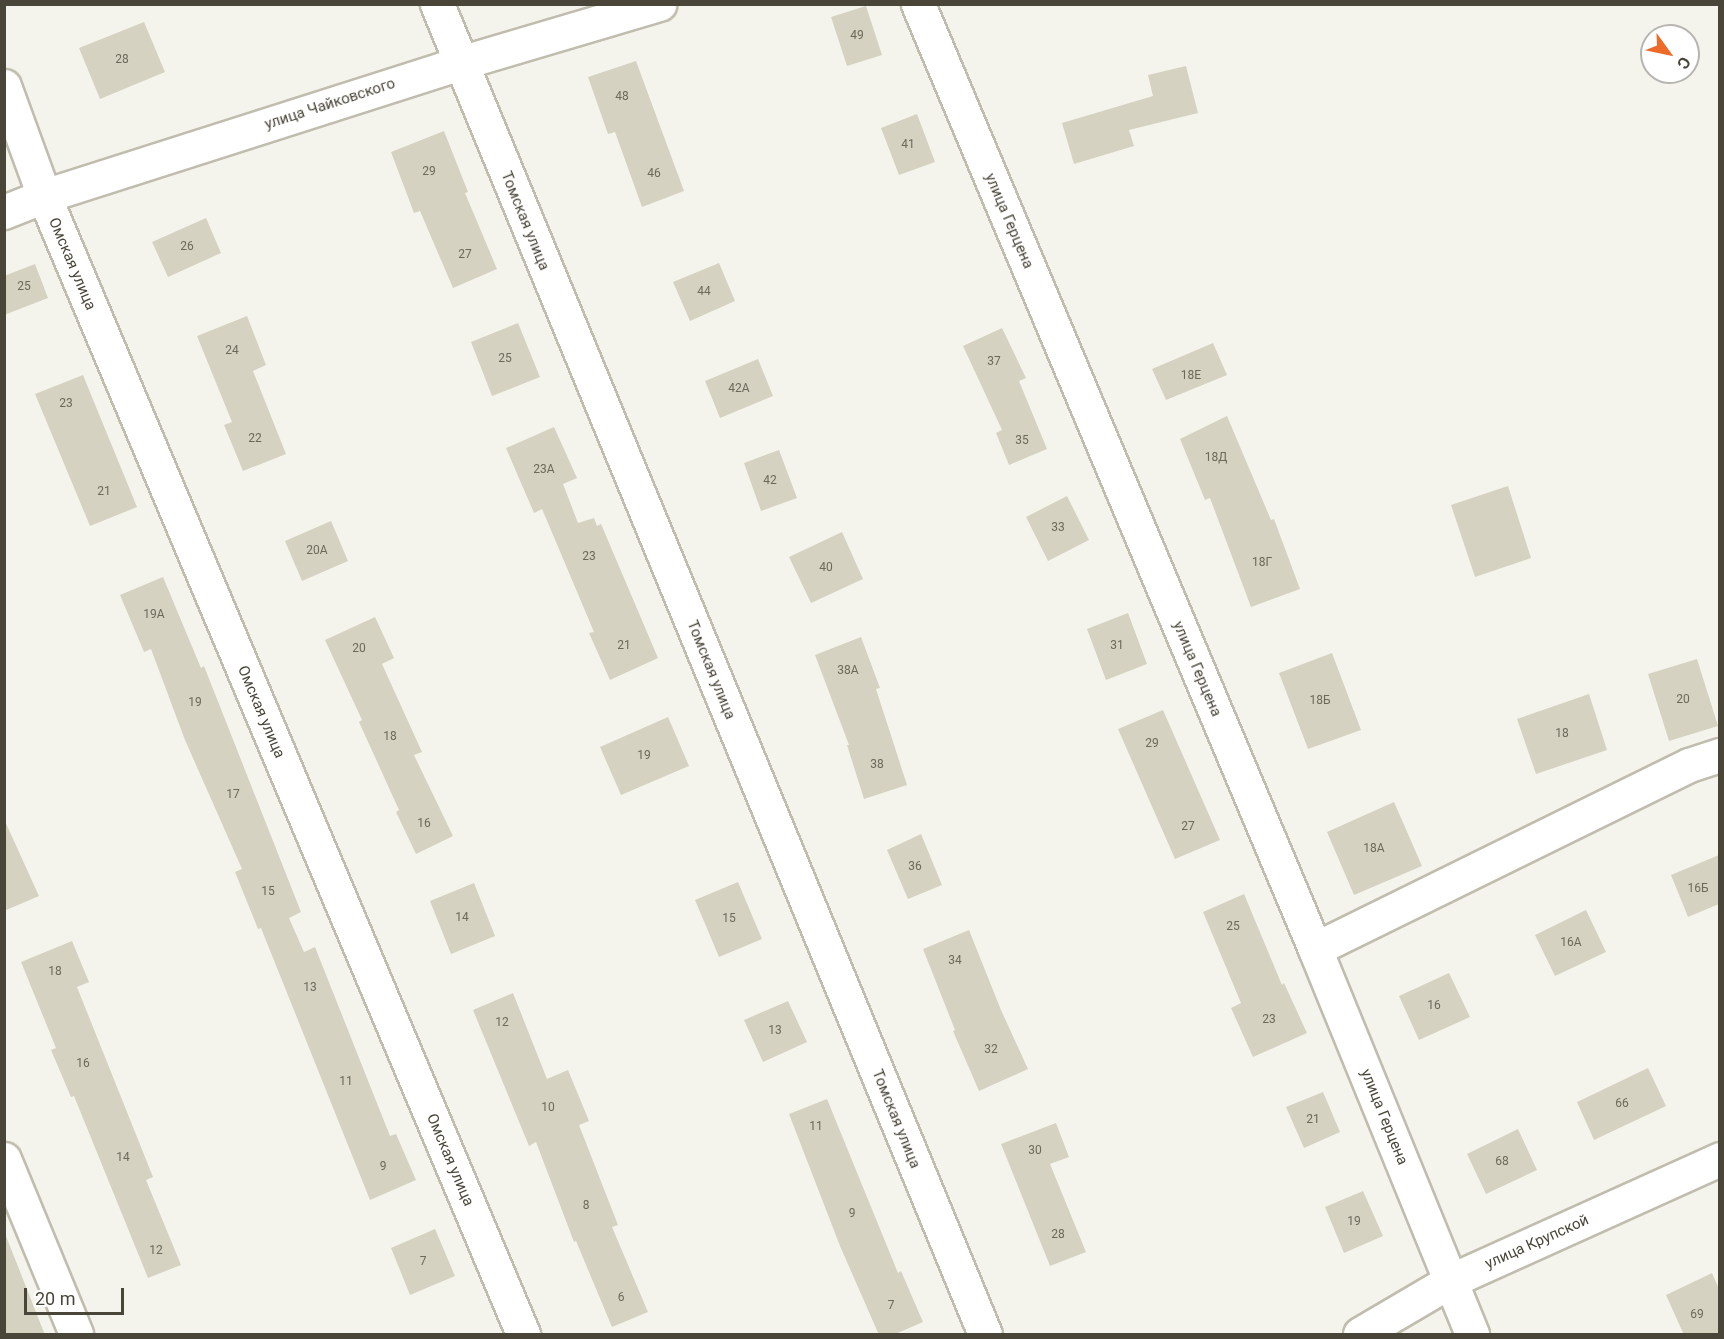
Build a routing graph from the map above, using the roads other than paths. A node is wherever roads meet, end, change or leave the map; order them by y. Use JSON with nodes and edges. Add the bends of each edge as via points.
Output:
{"nodes":[{"id":1,"x":437,"y":4,"type":"edge"},
{"id":2,"x":659,"y":4,"type":"edge"},
{"id":3,"x":918,"y":4,"type":"edge"},
{"id":4,"x":460,"y":63,"type":"junction"},
{"id":5,"x":4,"y":87,"type":"edge"},
{"id":6,"x":44,"y":196,"type":"junction"},
{"id":7,"x":4,"y":212,"type":"edge"},
{"id":8,"x":1719,"y":755,"type":"edge"},
{"id":9,"x":1315,"y":949,"type":"junction"},
{"id":10,"x":1719,"y":1159,"type":"edge"},
{"id":11,"x":4,"y":1160,"type":"edge"},
{"id":12,"x":1452,"y":1280,"type":"junction"},
{"id":13,"x":76,"y":1335,"type":"edge"},
{"id":14,"x":524,"y":1335,"type":"edge"},
{"id":15,"x":986,"y":1335,"type":"edge"},
{"id":16,"x":1360,"y":1335,"type":"edge"},
{"id":17,"x":1472,"y":1335,"type":"edge"}],
"edges":[{"from":1,"to":4,"type":"street","name":"Томская улица"},
{"from":2,"to":4,"type":"street","name":"улица Чайковского"},
{"from":3,"to":9,"type":"street","name":"улица Герцена"},
{"from":4,"to":6,"type":"street","name":"улица Чайковского"},
{"from":4,"to":15,"type":"street","name":"Томская улица"},
{"from":5,"to":6,"type":"street","name":"Омская улица"},
{"from":6,"to":7,"type":"street","name":"улица Чайковского"},
{"from":6,"to":14,"type":"street","name":"Омская улица"},
{"from":8,"to":9,"type":"street","via":[[1689,765]]},
{"from":9,"to":12,"type":"street","name":"улица Герцена"},
{"from":10,"to":12,"type":"street","name":"улица Крупской"},
{"from":11,"to":13,"type":"street"},
{"from":12,"to":16,"type":"street","name":"улица Крупской"},
{"from":12,"to":17,"type":"street","name":"улица Герцена"}]}
